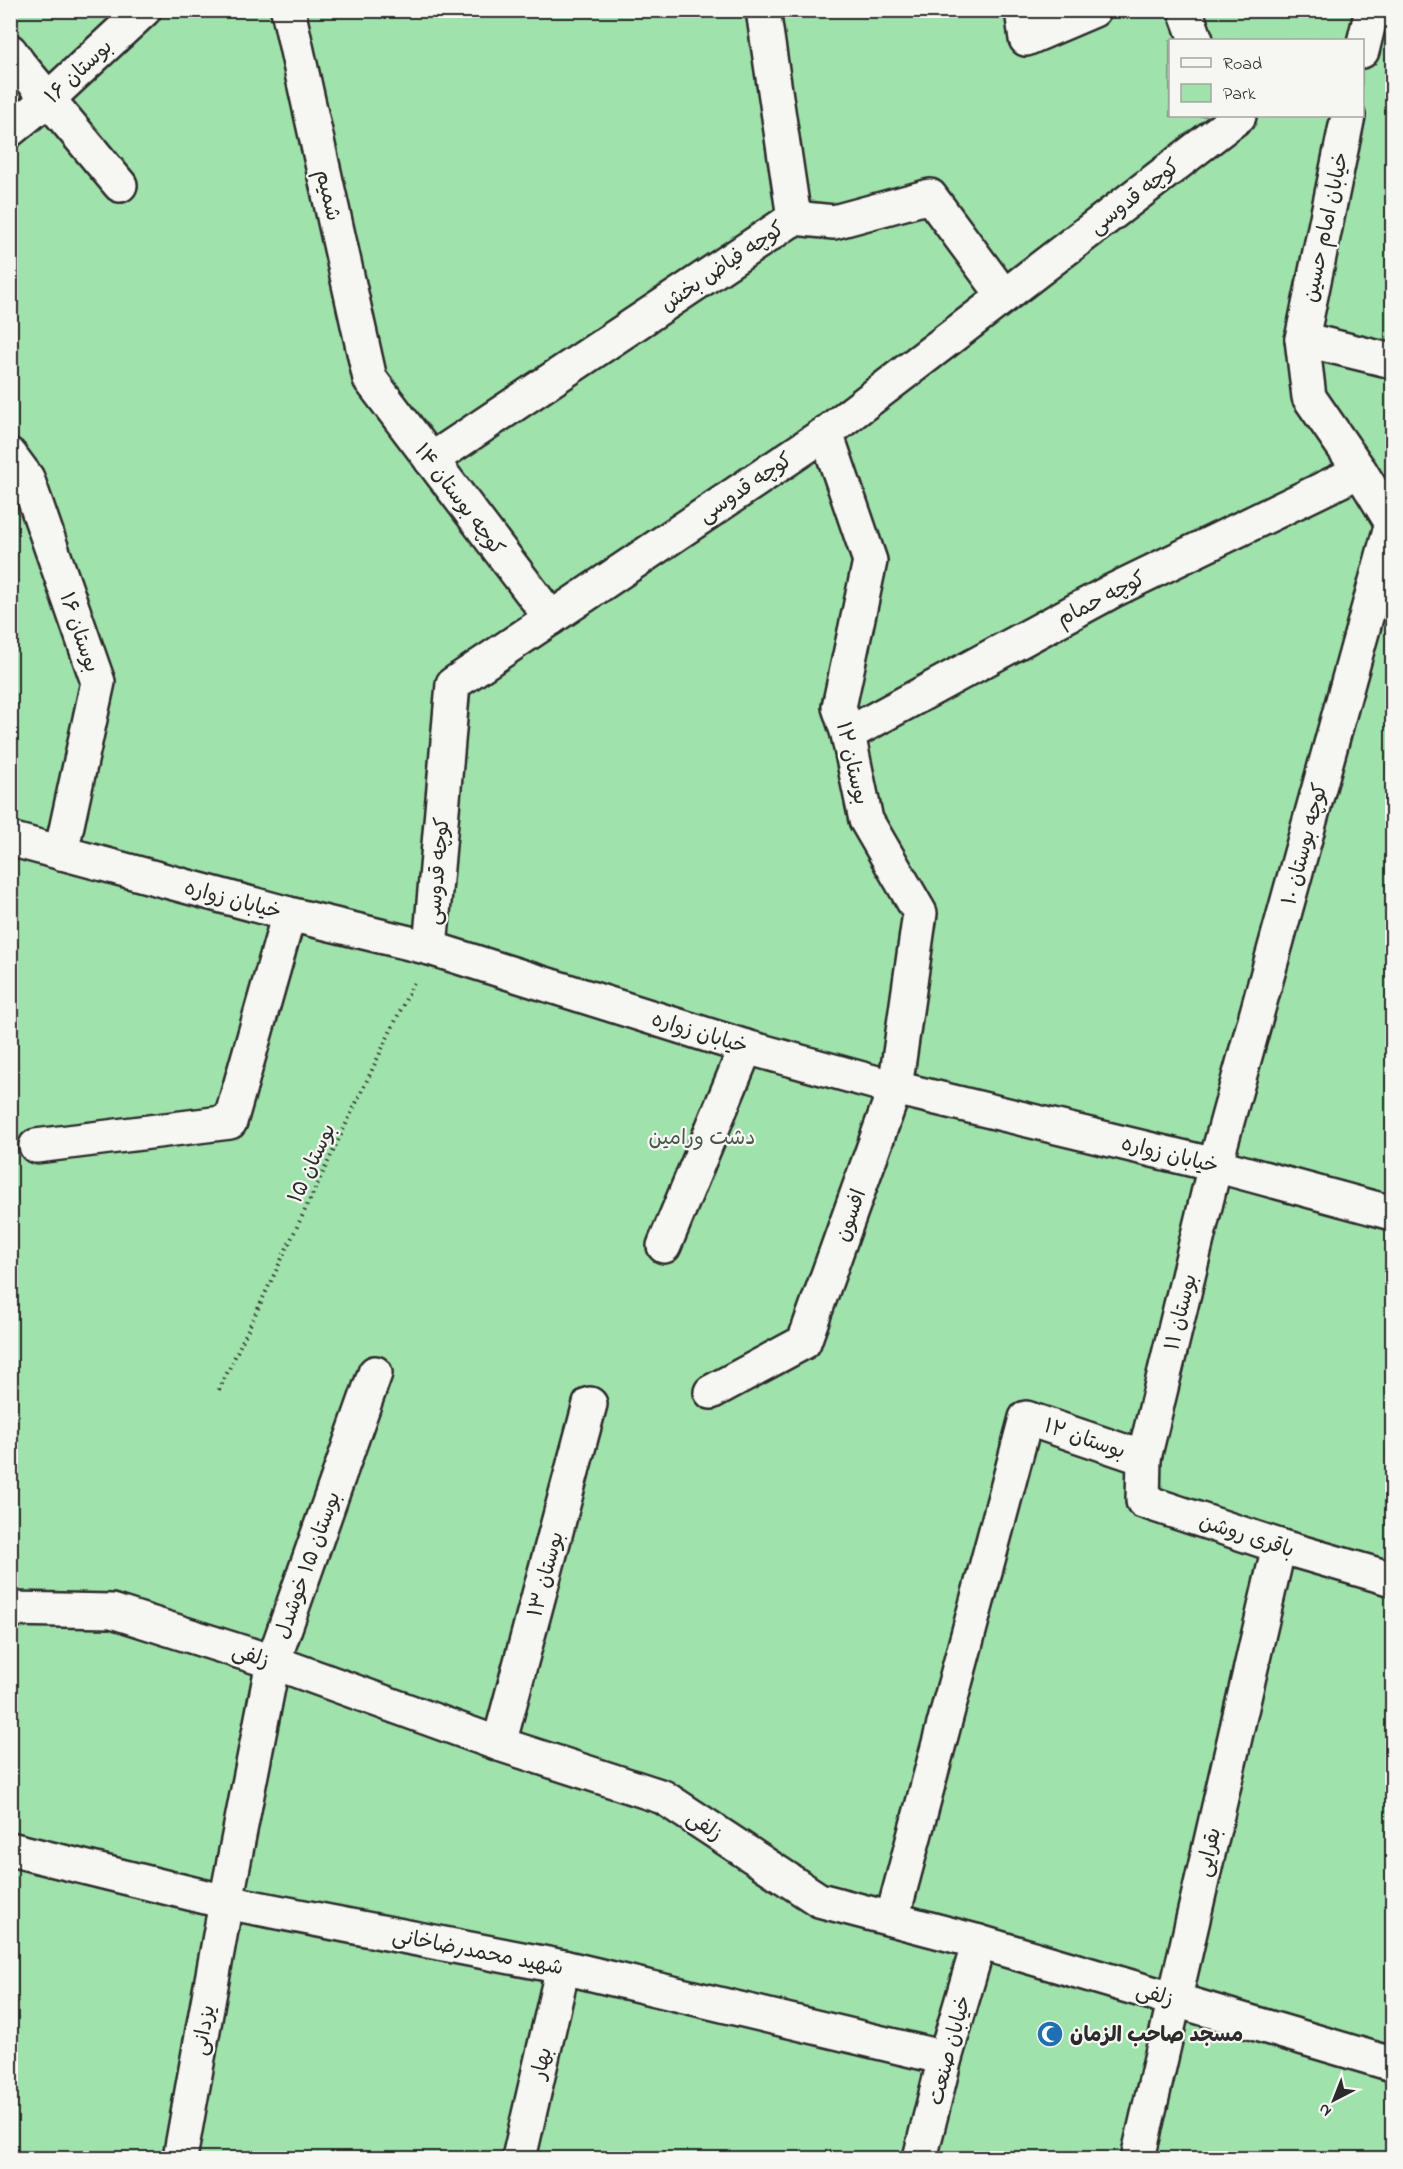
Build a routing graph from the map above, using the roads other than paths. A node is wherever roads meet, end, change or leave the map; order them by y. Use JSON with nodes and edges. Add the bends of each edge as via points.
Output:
{"nodes":[{"id":1,"x":144,"y":10,"type":"edge"},
{"id":2,"x":288,"y":10,"type":"edge"},
{"id":3,"x":763,"y":10,"type":"edge"},
{"id":4,"x":1022,"y":10,"type":"edge"},
{"id":5,"x":1094,"y":10,"type":"edge"},
{"id":6,"x":1185,"y":10,"type":"edge"},
{"id":7,"x":1372,"y":10,"type":"edge"},
{"id":8,"x":1196,"y":39,"type":"edge"},
{"id":9,"x":1364,"y":43,"type":"edge"},
{"id":10,"x":10,"y":51,"type":"edge"},
{"id":11,"x":48,"y":99,"type":"junction"},
{"id":12,"x":1238,"y":117,"type":"edge"},
{"id":13,"x":1348,"y":117,"type":"edge"},
{"id":14,"x":10,"y":130,"type":"edge"},
{"id":15,"x":120,"y":185,"type":"dead end"},
{"id":16,"x":794,"y":218,"type":"junction"},
{"id":17,"x":1004,"y":296,"type":"junction"},
{"id":18,"x":1302,"y":339,"type":"junction"},
{"id":19,"x":1392,"y":361,"type":"edge"},
{"id":20,"x":370,"y":379,"type":"joint"},
{"id":21,"x":826,"y":433,"type":"junction"},
{"id":22,"x":10,"y":455,"type":"edge"},
{"id":23,"x":430,"y":460,"type":"junction"},
{"id":24,"x":1360,"y":471,"type":"junction"},
{"id":25,"x":1392,"y":523,"type":"edge"},
{"id":26,"x":551,"y":618,"type":"junction"},
{"id":27,"x":848,"y":734,"type":"junction"},
{"id":28,"x":10,"y":839,"type":"edge"},
{"id":29,"x":62,"y":853,"type":"junction"},
{"id":30,"x":289,"y":914,"type":"junction"},
{"id":31,"x":430,"y":948,"type":"junction"},
{"id":32,"x":746,"y":1047,"type":"junction"},
{"id":33,"x":895,"y":1088,"type":"junction"},
{"id":34,"x":36,"y":1146,"type":"dead end"},
{"id":35,"x":1215,"y":1165,"type":"junction"},
{"id":36,"x":1392,"y":1213,"type":"edge"},
{"id":37,"x":664,"y":1246,"type":"dead end"},
{"id":38,"x":375,"y":1373,"type":"dead end"},
{"id":39,"x":711,"y":1392,"type":"dead end"},
{"id":40,"x":590,"y":1404,"type":"dead end"},
{"id":41,"x":1144,"y":1458,"type":"junction"},
{"id":42,"x":1279,"y":1546,"type":"junction"},
{"id":43,"x":1392,"y":1579,"type":"edge"},
{"id":44,"x":10,"y":1609,"type":"edge"},
{"id":45,"x":273,"y":1662,"type":"junction"},
{"id":46,"x":499,"y":1744,"type":"junction"},
{"id":47,"x":10,"y":1849,"type":"edge"},
{"id":48,"x":226,"y":1902,"type":"junction"},
{"id":49,"x":892,"y":1919,"type":"junction"},
{"id":50,"x":979,"y":1942,"type":"junction"},
{"id":51,"x":563,"y":1967,"type":"junction"},
{"id":52,"x":1174,"y":2000,"type":"junction"},
{"id":53,"x":945,"y":2058,"type":"junction"},
{"id":54,"x":1392,"y":2064,"type":"edge"},
{"id":55,"x":180,"y":2158,"type":"edge"},
{"id":56,"x":519,"y":2158,"type":"edge"},
{"id":57,"x":920,"y":2158,"type":"edge"},
{"id":58,"x":1138,"y":2158,"type":"edge"}],
"edges":[{"from":1,"to":11,"type":"street","name":"بوستان ۱۶"},
{"from":2,"to":20,"type":"street","name":"شمیم"},
{"from":3,"to":16,"type":"street"},
{"from":4,"to":5,"type":"street","via":[[1026,39]]},
{"from":6,"to":8,"type":"street"},
{"from":7,"to":9,"type":"street"},
{"from":10,"to":11,"type":"street"},
{"from":11,"to":14,"type":"street","name":"بوستان ۱۶"},
{"from":11,"to":15,"type":"street"},
{"from":12,"to":17,"type":"street","name":"کوچه قدوسی"},
{"from":13,"to":18,"type":"street","name":"خیابان امام حسین"},
{"from":16,"to":17,"type":"street","name":"کوچه فیاض بخش","via":[[834,222],[930,195]]},
{"from":16,"to":23,"type":"street","name":"کوچه فیاض بخش"},
{"from":17,"to":21,"type":"street","name":"کوچه قدوسی"},
{"from":18,"to":19,"type":"street"},
{"from":18,"to":24,"type":"street","name":"کوچه بوستان ۱۰","via":[[1309,397]]},
{"from":20,"to":23,"type":"street","name":"کوچه بوستان ۱۴"},
{"from":21,"to":26,"type":"street","name":"کوچه قدوسی"},
{"from":21,"to":27,"type":"street","name":"بوستان ۱۲","via":[[870,561],[840,707]]},
{"from":22,"to":29,"type":"street","name":"بوستان ۱۶","via":[[27,478],[98,682]]},
{"from":23,"to":26,"type":"street","name":"کوچه بوستان ۱۴"},
{"from":24,"to":25,"type":"street","name":"کوچه بوستان ۱۰"},
{"from":24,"to":27,"type":"street","name":"کوچه حمام","via":[[1112,591]]},
{"from":25,"to":35,"type":"street","name":"کوچه بوستان ۱۰"},
{"from":26,"to":31,"type":"street","name":"کوچه قدوسی","via":[[453,684]]},
{"from":27,"to":33,"type":"street","name":"بوستان ۱۲","via":[[866,820],[920,913]]},
{"from":28,"to":29,"type":"street","name":"خیابان زواره"},
{"from":29,"to":30,"type":"street","name":"خیابان زواره"},
{"from":30,"to":31,"type":"street","name":"خیابان زواره"},
{"from":30,"to":34,"type":"street","via":[[230,1122]]},
{"from":31,"to":32,"type":"street","name":"خیابان زواره"},
{"from":32,"to":33,"type":"street","name":"خیابان زواره"},
{"from":32,"to":37,"type":"street"},
{"from":33,"to":35,"type":"street","name":"خیابان زواره"},
{"from":33,"to":39,"type":"street","name":"افسون","via":[[804,1342]]},
{"from":35,"to":36,"type":"street","name":"خیابان زواره"},
{"from":35,"to":41,"type":"street","name":"بوستان ۱۱"},
{"from":38,"to":45,"type":"street","name":"بوستان ۱۵ خوشدل"},
{"from":40,"to":46,"type":"street","name":"بوستان ۱۳"},
{"from":41,"to":42,"type":"street","name":"باقری روشن","via":[[1143,1501]]},
{"from":41,"to":49,"type":"street","name":"بوستان ۱۲","via":[[1026,1418]]},
{"from":42,"to":43,"type":"street","name":"باقری روشن"},
{"from":42,"to":52,"type":"street","name":"بقرایی"},
{"from":44,"to":45,"type":"street","name":"زلفی","via":[[112,1611]]},
{"from":45,"to":46,"type":"street","name":"زلفی"},
{"from":45,"to":48,"type":"street","name":"بوستان ۱۵ خوشدل"},
{"from":46,"to":49,"type":"street","name":"زلفی","via":[[663,1797],[819,1900]]},
{"from":47,"to":48,"type":"street","name":"شهید محمدرضاخانی"},
{"from":48,"to":51,"type":"street","name":"شهید محمدرضاخانی"},
{"from":48,"to":55,"type":"street","name":"یزدانی"},
{"from":49,"to":50,"type":"street","name":"زلفی"},
{"from":50,"to":52,"type":"street","name":"زلفی"},
{"from":50,"to":53,"type":"street","name":"خیابان صنعت"},
{"from":51,"to":53,"type":"street","name":"شهید محمدرضاخانی"},
{"from":51,"to":56,"type":"street","name":"بهار"},
{"from":52,"to":54,"type":"street","name":"زلفی"},
{"from":52,"to":58,"type":"street","name":"بقرایی"},
{"from":53,"to":57,"type":"street","name":"خیابان صنعت"}]}
